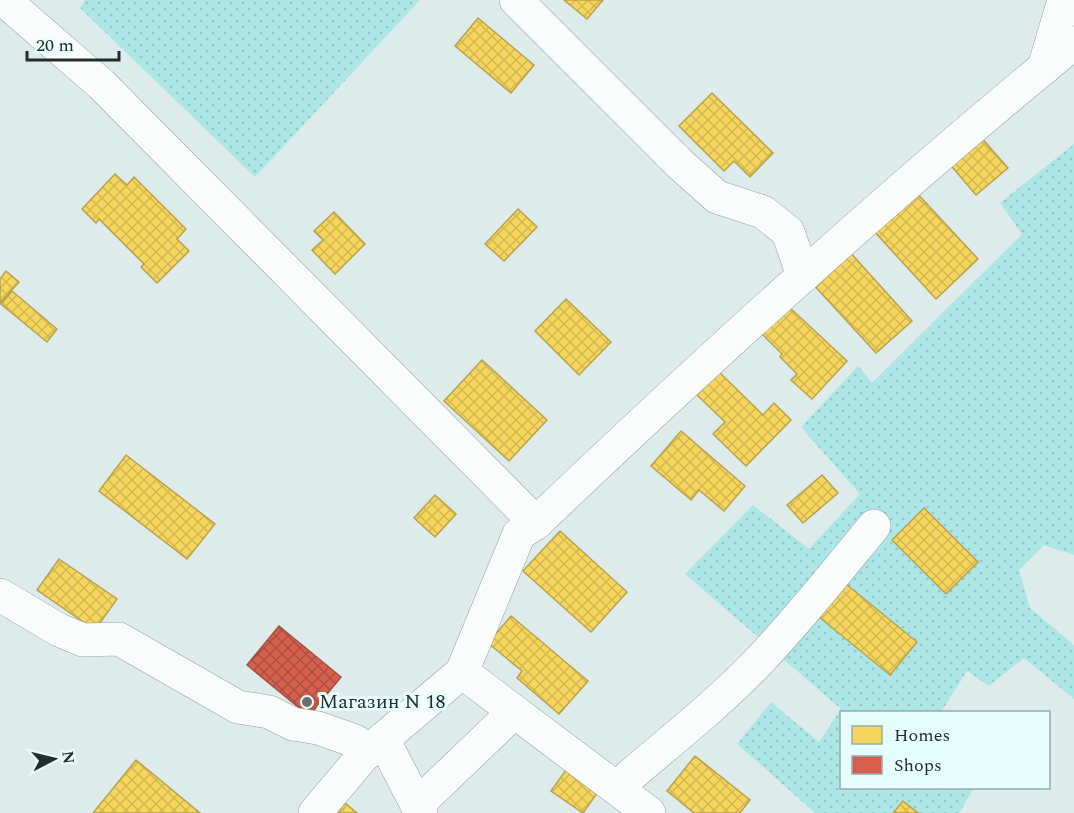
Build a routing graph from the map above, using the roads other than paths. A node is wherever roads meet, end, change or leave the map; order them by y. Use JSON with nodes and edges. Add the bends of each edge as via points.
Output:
{"nodes":[{"id":1,"x":4,"y":0,"type":"edge"},
{"id":2,"x":516,"y":0,"type":"edge"},
{"id":3,"x":1064,"y":0,"type":"edge"},
{"id":4,"x":1074,"y":43,"type":"edge"},
{"id":5,"x":1044,"y":68,"type":"junction"},
{"id":6,"x":803,"y":276,"type":"junction"},
{"id":7,"x":536,"y":523,"type":"junction"},
{"id":8,"x":874,"y":525,"type":"dead end"},
{"id":9,"x":0,"y":595,"type":"edge"},
{"id":10,"x":462,"y":672,"type":"junction"},
{"id":11,"x":514,"y":712,"type":"junction"},
{"id":12,"x":373,"y":747,"type":"junction"},
{"id":13,"x":616,"y":788,"type":"junction"},
{"id":14,"x":419,"y":809,"type":"edge"},
{"id":15,"x":315,"y":813,"type":"edge"},
{"id":16,"x":649,"y":813,"type":"edge"}],
"edges":[{"from":1,"to":7,"type":"street","via":[[101,84]]},
{"from":2,"to":6,"type":"street","via":[[717,197],[763,212],[789,232]]},
{"from":3,"to":5,"type":"street"},
{"from":4,"to":5,"type":"street"},
{"from":5,"to":6,"type":"street","via":[[967,130]]},
{"from":6,"to":7,"type":"street","via":[[700,367]]},
{"from":7,"to":10,"type":"street","via":[[519,534]]},
{"from":8,"to":13,"type":"street","via":[[758,663]]},
{"from":9,"to":12,"type":"street","via":[[83,640],[119,639],[238,707],[269,712],[292,724],[318,728]]},
{"from":10,"to":11,"type":"street"},
{"from":10,"to":12,"type":"street"},
{"from":11,"to":13,"type":"street"},
{"from":11,"to":14,"type":"street"},
{"from":12,"to":14,"type":"street"},
{"from":12,"to":15,"type":"street"},
{"from":13,"to":16,"type":"street"}]}
